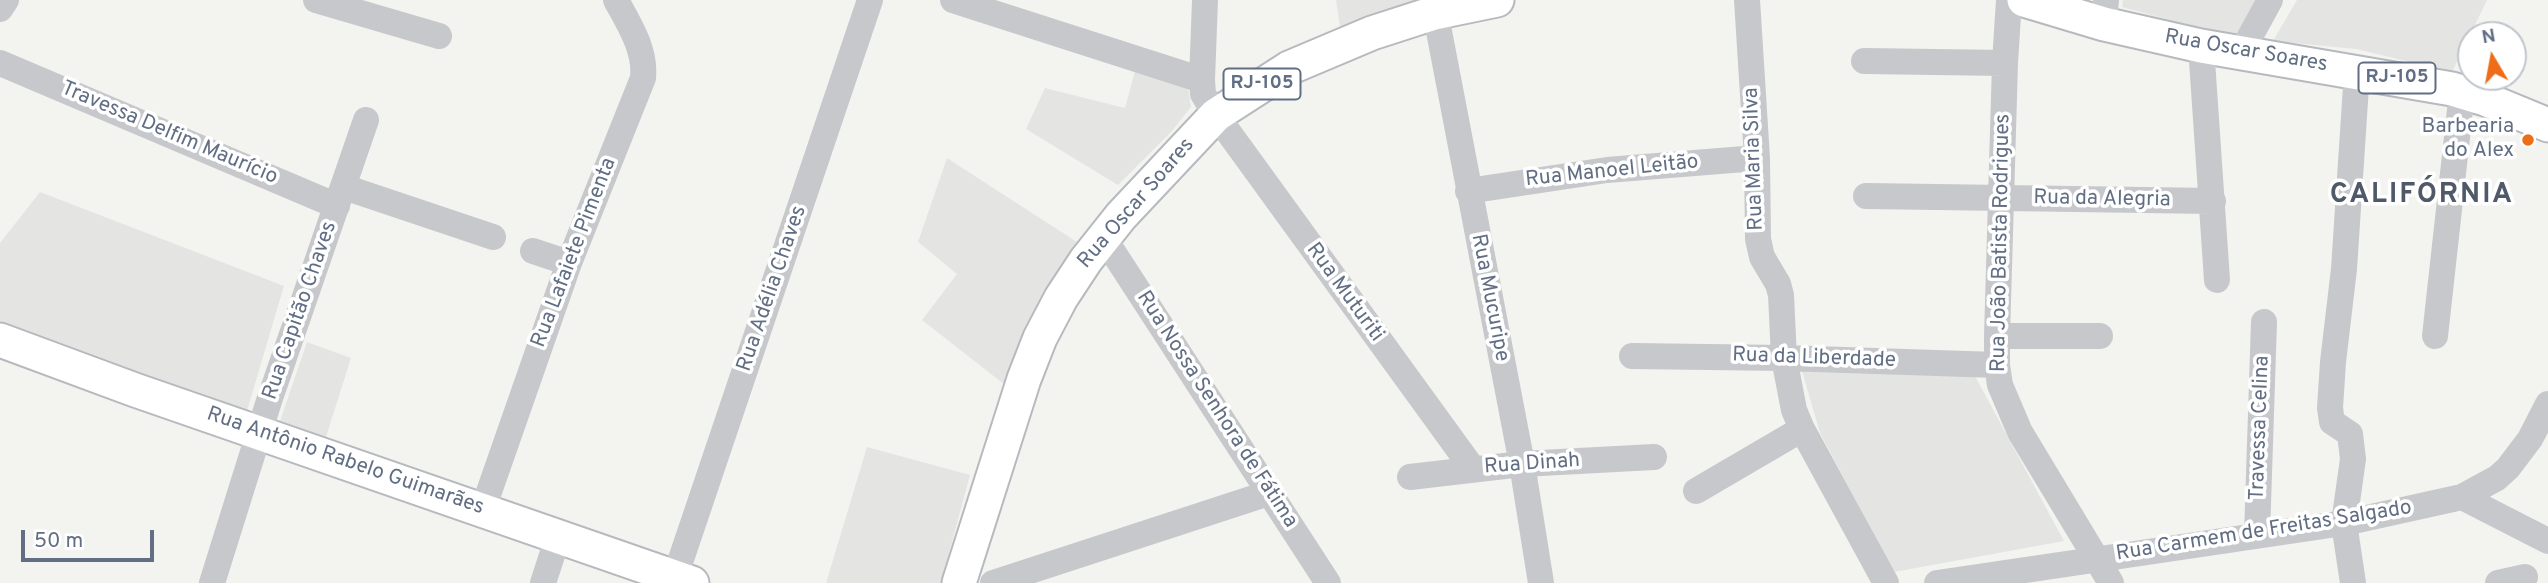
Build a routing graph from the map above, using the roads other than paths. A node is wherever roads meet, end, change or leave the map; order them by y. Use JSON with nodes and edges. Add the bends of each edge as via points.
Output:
{"nodes":[{"id":1,"x":6,"y":0,"type":"edge"},
{"id":2,"x":316,"y":0,"type":"edge"},
{"id":3,"x":616,"y":0,"type":"edge"},
{"id":4,"x":870,"y":0,"type":"edge"},
{"id":5,"x":953,"y":0,"type":"edge"},
{"id":6,"x":1205,"y":0,"type":"edge"},
{"id":7,"x":1497,"y":0,"type":"edge"},
{"id":8,"x":1747,"y":0,"type":"edge"},
{"id":9,"x":2009,"y":0,"type":"edge"},
{"id":10,"x":2024,"y":0,"type":"edge"},
{"id":11,"x":2270,"y":0,"type":"edge"},
{"id":12,"x":1433,"y":6,"type":"edge"},
{"id":13,"x":0,"y":9,"type":"edge"},
{"id":14,"x":2105,"y":12,"type":"edge"},
{"id":15,"x":439,"y":36,"type":"dead end"},
{"id":16,"x":2201,"y":46,"type":"junction"},
{"id":17,"x":2241,"y":53,"type":"junction"},
{"id":18,"x":1864,"y":61,"type":"dead end"},
{"id":19,"x":0,"y":63,"type":"edge"},
{"id":20,"x":2005,"y":63,"type":"junction"},
{"id":21,"x":2357,"y":71,"type":"junction"},
{"id":22,"x":1202,"y":80,"type":"junction"},
{"id":23,"x":2462,"y":92,"type":"junction"},
{"id":24,"x":1216,"y":115,"type":"junction"},
{"id":25,"x":366,"y":120,"type":"dead end"},
{"id":26,"x":2548,"y":125,"type":"edge"},
{"id":27,"x":1757,"y":158,"type":"junction"},
{"id":28,"x":1468,"y":191,"type":"junction"},
{"id":29,"x":341,"y":196,"type":"junction"},
{"id":30,"x":1866,"y":196,"type":"dead end"},
{"id":31,"x":2002,"y":199,"type":"junction"},
{"id":32,"x":2213,"y":201,"type":"junction"},
{"id":33,"x":493,"y":237,"type":"dead end"},
{"id":34,"x":1104,"y":238,"type":"junction"},
{"id":35,"x":533,"y":251,"type":"dead end"},
{"id":36,"x":569,"y":263,"type":"junction"},
{"id":37,"x":2217,"y":280,"type":"dead end"},
{"id":38,"x":2264,"y":322,"type":"dead end"},
{"id":39,"x":1997,"y":336,"type":"junction"},
{"id":40,"x":2100,"y":336,"type":"dead end"},
{"id":41,"x":2435,"y":336,"type":"dead end"},
{"id":42,"x":0,"y":340,"type":"edge"},
{"id":43,"x":1632,"y":356,"type":"dead end"},
{"id":44,"x":1784,"y":358,"type":"junction"},
{"id":45,"x":1997,"y":365,"type":"junction"},
{"id":46,"x":2548,"y":404,"type":"edge"},
{"id":47,"x":1802,"y":429,"type":"junction"},
{"id":48,"x":259,"y":433,"type":"junction"},
{"id":49,"x":1654,"y":457,"type":"dead end"},
{"id":50,"x":1522,"y":464,"type":"junction"},
{"id":51,"x":1474,"y":469,"type":"junction"},
{"id":52,"x":1410,"y":477,"type":"dead end"},
{"id":53,"x":1696,"y":491,"type":"dead end"},
{"id":54,"x":1269,"y":493,"type":"junction"},
{"id":55,"x":2462,"y":497,"type":"junction"},
{"id":56,"x":483,"y":509,"type":"junction"},
{"id":57,"x":2344,"y":523,"type":"junction"},
{"id":58,"x":2257,"y":535,"type":"junction"},
{"id":59,"x":558,"y":537,"type":"junction"},
{"id":60,"x":2548,"y":541,"type":"edge"},
{"id":61,"x":2097,"y":558,"type":"junction"},
{"id":62,"x":2525,"y":577,"type":"dead end"},
{"id":63,"x":683,"y":580,"type":"edge"},
{"id":64,"x":212,"y":583,"type":"edge"},
{"id":65,"x":543,"y":583,"type":"edge"},
{"id":66,"x":959,"y":583,"type":"edge"},
{"id":67,"x":993,"y":583,"type":"edge"},
{"id":68,"x":1328,"y":583,"type":"edge"},
{"id":69,"x":1541,"y":583,"type":"edge"},
{"id":70,"x":1886,"y":583,"type":"edge"},
{"id":71,"x":1937,"y":583,"type":"edge"},
{"id":72,"x":2111,"y":583,"type":"edge"},
{"id":73,"x":2353,"y":583,"type":"edge"},
{"id":74,"x":2497,"y":583,"type":"edge"}],
"edges":[{"from":1,"to":13,"type":"street"},
{"from":2,"to":15,"type":"street"},
{"from":3,"to":36,"type":"street","name":"Rua Lafaiete Pimenta","via":[[642,52],[643,78]]},
{"from":4,"to":63,"type":"street","name":"Rua Adélia Chaves"},
{"from":5,"to":22,"type":"street"},
{"from":6,"to":22,"type":"street"},
{"from":7,"to":12,"type":"main road","name":"Rua Oscar Soares","number":"RJ-105"},
{"from":8,"to":27,"type":"street","name":"Rua Maria Silva"},
{"from":9,"to":20,"type":"street","name":"Rua João Batista Rodrigues"},
{"from":10,"to":14,"type":"main road","name":"Rua Oscar Soares","number":"RJ-105"},
{"from":11,"to":17,"type":"street"},
{"from":12,"to":24,"type":"main road","name":"Rua Oscar Soares","number":"RJ-105","via":[[1289,68]]},
{"from":12,"to":28,"type":"street","name":"Rua Mucuripe"},
{"from":14,"to":16,"type":"main road","name":"Rua Oscar Soares","number":"RJ-105"},
{"from":16,"to":17,"type":"main road","name":"Rua Oscar Soares","number":"RJ-105"},
{"from":16,"to":32,"type":"street"},
{"from":17,"to":21,"type":"main road","name":"Rua Oscar Soares","number":"RJ-105"},
{"from":18,"to":20,"type":"street"},
{"from":19,"to":29,"type":"street","name":"Travessa Delfim Maurício"},
{"from":20,"to":31,"type":"street","name":"Rua João Batista Rodrigues"},
{"from":21,"to":23,"type":"main road","name":"Rua Oscar Soares","number":"RJ-105"},
{"from":21,"to":57,"type":"street","via":[[2330,408],[2332,422],[2350,434],[2354,447]]},
{"from":22,"to":24,"type":"street","name":"Rua Muturiti","via":[[1203,94]]},
{"from":23,"to":26,"type":"main road","name":"Rua Oscar Soares","number":"RJ-105"},
{"from":23,"to":41,"type":"street"},
{"from":24,"to":34,"type":"main road","name":"Rua Oscar Soares","number":"RJ-105"},
{"from":24,"to":51,"type":"street","name":"Rua Muturiti"},
{"from":25,"to":29,"type":"street","name":"Rua Capitão Chaves"},
{"from":27,"to":28,"type":"street","name":"Rua Manoel Leitão","via":[[1607,170]]},
{"from":27,"to":44,"type":"street","name":"Rua Maria Silva","via":[[1760,248],[1781,295]]},
{"from":28,"to":50,"type":"street","name":"Rua Mucuripe"},
{"from":29,"to":33,"type":"street","name":"Travessa Delfim Maurício"},
{"from":29,"to":48,"type":"street","name":"Rua Capitão Chaves"},
{"from":30,"to":31,"type":"street","name":"Rua da Alegria"},
{"from":31,"to":32,"type":"street","name":"Rua da Alegria"},
{"from":31,"to":39,"type":"street","name":"Rua João Batista Rodrigues"},
{"from":32,"to":37,"type":"street"},
{"from":34,"to":54,"type":"street","name":"Rua Nossa Senhora de Fátima"},
{"from":34,"to":66,"type":"main road","name":"Rua Oscar Soares","number":"RJ-105","via":[[1060,298],[1040,338]]},
{"from":35,"to":36,"type":"street"},
{"from":36,"to":56,"type":"street","name":"Rua Lafaiete Pimenta"},
{"from":38,"to":58,"type":"street","name":"Travessa Celina"},
{"from":39,"to":40,"type":"street"},
{"from":39,"to":45,"type":"street","name":"Rua João Batista Rodrigues"},
{"from":42,"to":48,"type":"main road","name":"Rua Antônio Rabelo Guimarães"},
{"from":43,"to":44,"type":"street","name":"Rua da Liberdade"},
{"from":44,"to":45,"type":"street","name":"Rua da Liberdade"},
{"from":44,"to":47,"type":"street","name":"Rua Maria Silva"},
{"from":45,"to":61,"type":"street","name":"Rua João Batista Rodrigues","via":[[2000,385],[2020,432]]},
{"from":46,"to":55,"type":"street","name":"Rua Carmem de Freitas Salgado","via":[[2508,468]]},
{"from":47,"to":53,"type":"street"},
{"from":47,"to":70,"type":"street","name":"Rua Maria Silva"},
{"from":48,"to":56,"type":"main road","name":"Rua Antônio Rabelo Guimarães"},
{"from":48,"to":64,"type":"street","name":"Rua Capitão Chaves"},
{"from":49,"to":50,"type":"street","name":"Rua Dinah"},
{"from":50,"to":51,"type":"street","name":"Rua Dinah"},
{"from":50,"to":69,"type":"street","name":"Rua Mucuripe"},
{"from":51,"to":52,"type":"street","name":"Rua Dinah"},
{"from":54,"to":67,"type":"street"},
{"from":54,"to":68,"type":"street","name":"Rua Nossa Senhora de Fátima"},
{"from":55,"to":57,"type":"street","name":"Rua Carmem de Freitas Salgado"},
{"from":55,"to":60,"type":"street"},
{"from":56,"to":59,"type":"main road","name":"Rua Antônio Rabelo Guimarães"},
{"from":57,"to":58,"type":"street","name":"Rua Carmem de Freitas Salgado"},
{"from":57,"to":73,"type":"street"},
{"from":58,"to":61,"type":"street","name":"Rua Carmem de Freitas Salgado"},
{"from":59,"to":63,"type":"main road","name":"Rua Antônio Rabelo Guimarães"},
{"from":59,"to":65,"type":"street"},
{"from":61,"to":71,"type":"street","name":"Rua Carmem de Freitas Salgado"},
{"from":61,"to":72,"type":"street","name":"Rua João Batista Rodrigues"},
{"from":62,"to":74,"type":"street"}]}
